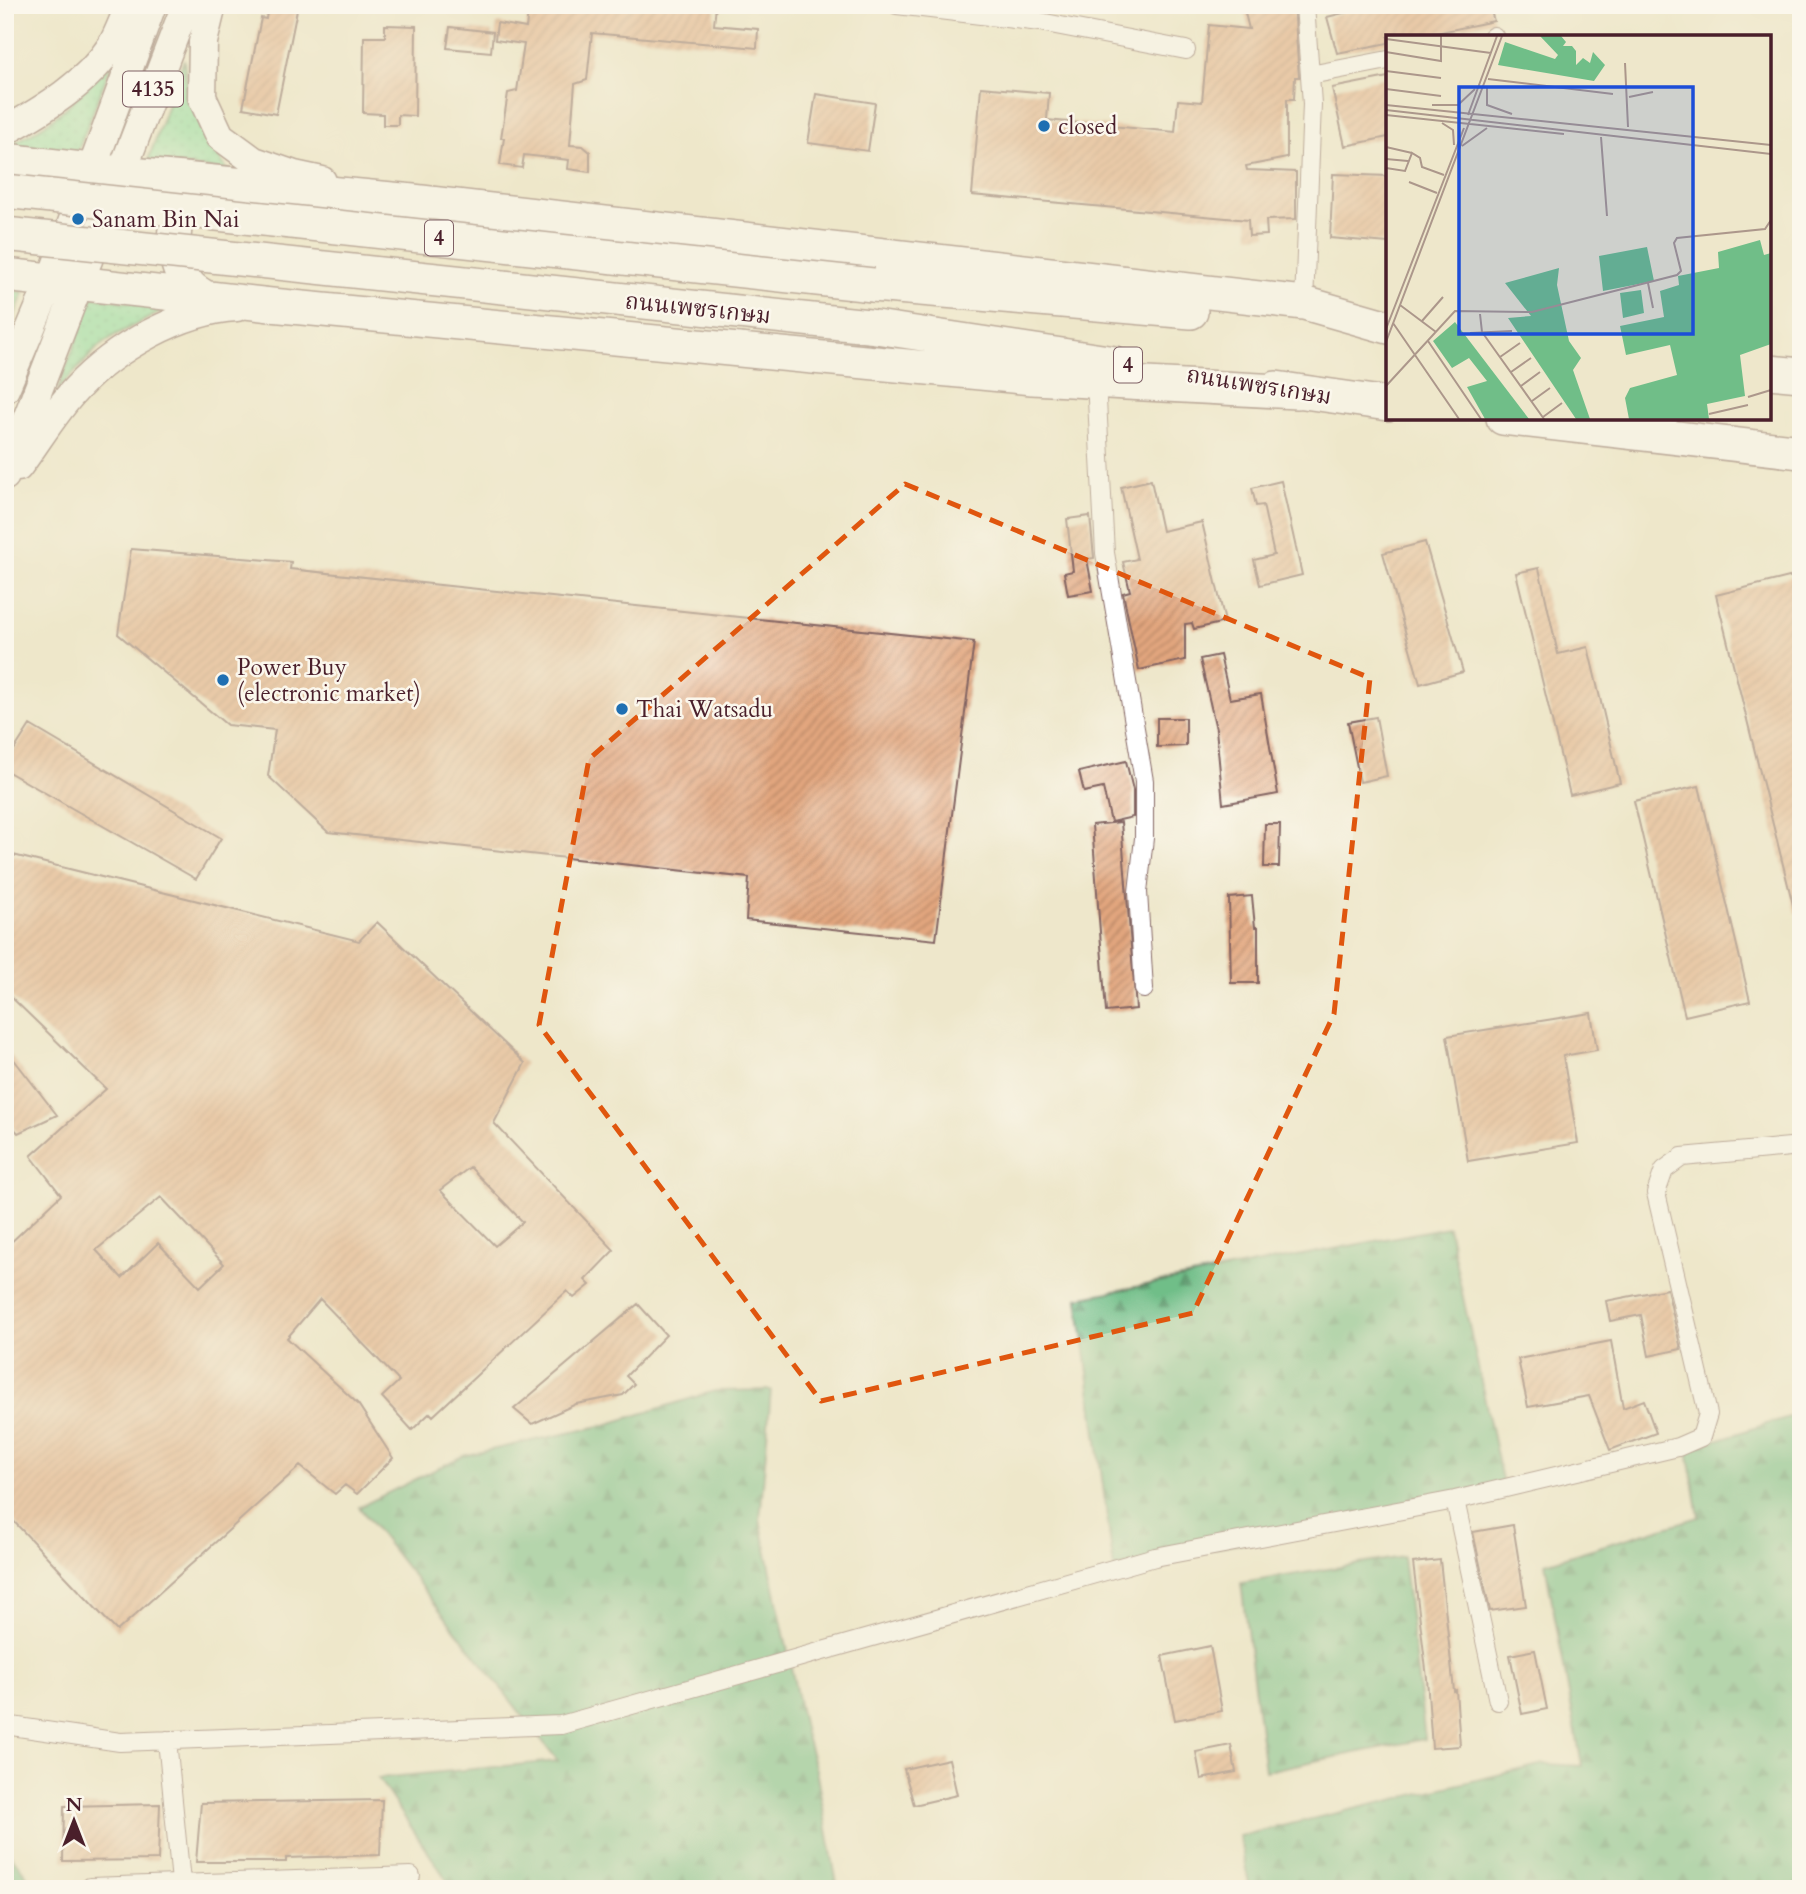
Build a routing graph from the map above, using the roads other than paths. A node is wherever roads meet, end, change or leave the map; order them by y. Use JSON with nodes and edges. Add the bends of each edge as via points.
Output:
{"nodes":[{"id":1,"x":130,"y":5,"type":"edge"},
{"id":2,"x":152,"y":5,"type":"edge"},
{"id":3,"x":186,"y":5,"type":"edge"},
{"id":4,"x":212,"y":5,"type":"edge"},
{"id":5,"x":897,"y":5,"type":"edge"},
{"id":6,"x":1305,"y":5,"type":"edge"},
{"id":7,"x":1186,"y":50,"type":"dead end"},
{"id":8,"x":1386,"y":60,"type":"edge"},
{"id":9,"x":1310,"y":75,"type":"junction"},
{"id":10,"x":5,"y":131,"type":"edge"},
{"id":11,"x":5,"y":160,"type":"edge"},
{"id":12,"x":105,"y":172,"type":"junction"},
{"id":13,"x":227,"y":183,"type":"junction"},
{"id":14,"x":5,"y":191,"type":"edge"},
{"id":15,"x":413,"y":201,"type":"junction"},
{"id":16,"x":5,"y":234,"type":"edge"},
{"id":17,"x":5,"y":275,"type":"edge"},
{"id":18,"x":65,"y":281,"type":"junction"},
{"id":19,"x":206,"y":298,"type":"junction"},
{"id":20,"x":1304,"y":303,"type":"junction"},
{"id":21,"x":271,"y":305,"type":"junction"},
{"id":22,"x":1386,"y":327,"type":"edge"},
{"id":23,"x":1386,"y":328,"type":"edge"},
{"id":24,"x":1771,"y":372,"type":"edge"},
{"id":25,"x":1801,"y":376,"type":"edge"},
{"id":26,"x":1096,"y":382,"type":"junction"},
{"id":27,"x":5,"y":389,"type":"edge"},
{"id":28,"x":1297,"y":392,"type":"junction"},
{"id":29,"x":1386,"y":404,"type":"edge"},
{"id":30,"x":1521,"y":420,"type":"edge"},
{"id":31,"x":1801,"y":452,"type":"edge"},
{"id":32,"x":5,"y":476,"type":"edge"},
{"id":33,"x":5,"y":485,"type":"edge"},
{"id":34,"x":1144,"y":989,"type":"dead end"},
{"id":35,"x":1801,"y":1146,"type":"edge"},
{"id":36,"x":1455,"y":1500,"type":"junction"},
{"id":37,"x":1498,"y":1701,"type":"dead end"},
{"id":38,"x":5,"y":1725,"type":"edge"},
{"id":39,"x":167,"y":1740,"type":"junction"},
{"id":40,"x":411,"y":1876,"type":"dead end"},
{"id":41,"x":183,"y":1886,"type":"edge"},
{"id":42,"x":90,"y":1887,"type":"dead end"}],
"edges":[{"from":1,"to":10,"type":"main road","via":[[111,46],[81,80],[46,109]]},
{"from":2,"to":12,"type":"main road","number":"4135"},
{"from":3,"to":12,"type":"main road","number":"4135"},
{"from":4,"to":15,"type":"main road","via":[[203,42],[201,97],[219,136],[254,161],[294,175]]},
{"from":5,"to":7,"type":"street","via":[[1061,26]]},
{"from":6,"to":9,"type":"street"},
{"from":8,"to":9,"type":"street"},
{"from":9,"to":20,"type":"street"},
{"from":11,"to":12,"type":"highway"},
{"from":12,"to":13,"type":"highway"},
{"from":12,"to":18,"type":"main road","number":"4135"},
{"from":13,"to":15,"type":"highway"},
{"from":13,"to":19,"type":"highway","via":[[196,193],[185,201],[177,218],[180,270],[189,286]]},
{"from":14,"to":23,"type":"highway","name":"ถนนเพชรเกษม","number":"4","bridge":true,"via":[[873,285]]},
{"from":15,"to":20,"type":"highway"},
{"from":16,"to":28,"type":"highway","name":"ถนนเพชรเกษม","number":"4","bridge":true,"via":[[869,326]]},
{"from":17,"to":18,"type":"highway"},
{"from":18,"to":19,"type":"highway"},
{"from":18,"to":27,"type":"main road","number":"4135"},
{"from":18,"to":32,"type":"main road","number":"4135"},
{"from":19,"to":21,"type":"highway"},
{"from":20,"to":22,"type":"highway"},
{"from":21,"to":26,"type":"highway"},
{"from":21,"to":33,"type":"main road","via":[[220,308],[171,324],[119,351],[75,389]]},
{"from":24,"to":25,"type":"highway"},
{"from":26,"to":28,"type":"highway"},
{"from":26,"to":34,"type":"street","via":[[1105,553],[1144,781],[1139,892]]},
{"from":28,"to":29,"type":"highway","name":"ถนนเพชรเกษม","number":"4"},
{"from":30,"to":31,"type":"highway"},
{"from":35,"to":36,"type":"street","via":[[1682,1157],[1664,1170],[1656,1193],[1709,1414],[1701,1437],[1678,1447]]},
{"from":36,"to":37,"type":"street"},
{"from":36,"to":39,"type":"street","via":[[1154,1557],[561,1724]]},
{"from":38,"to":39,"type":"street","via":[[120,1742]]},
{"from":39,"to":41,"type":"street"},
{"from":40,"to":41,"type":"street"},
{"from":41,"to":42,"type":"street"}]}
